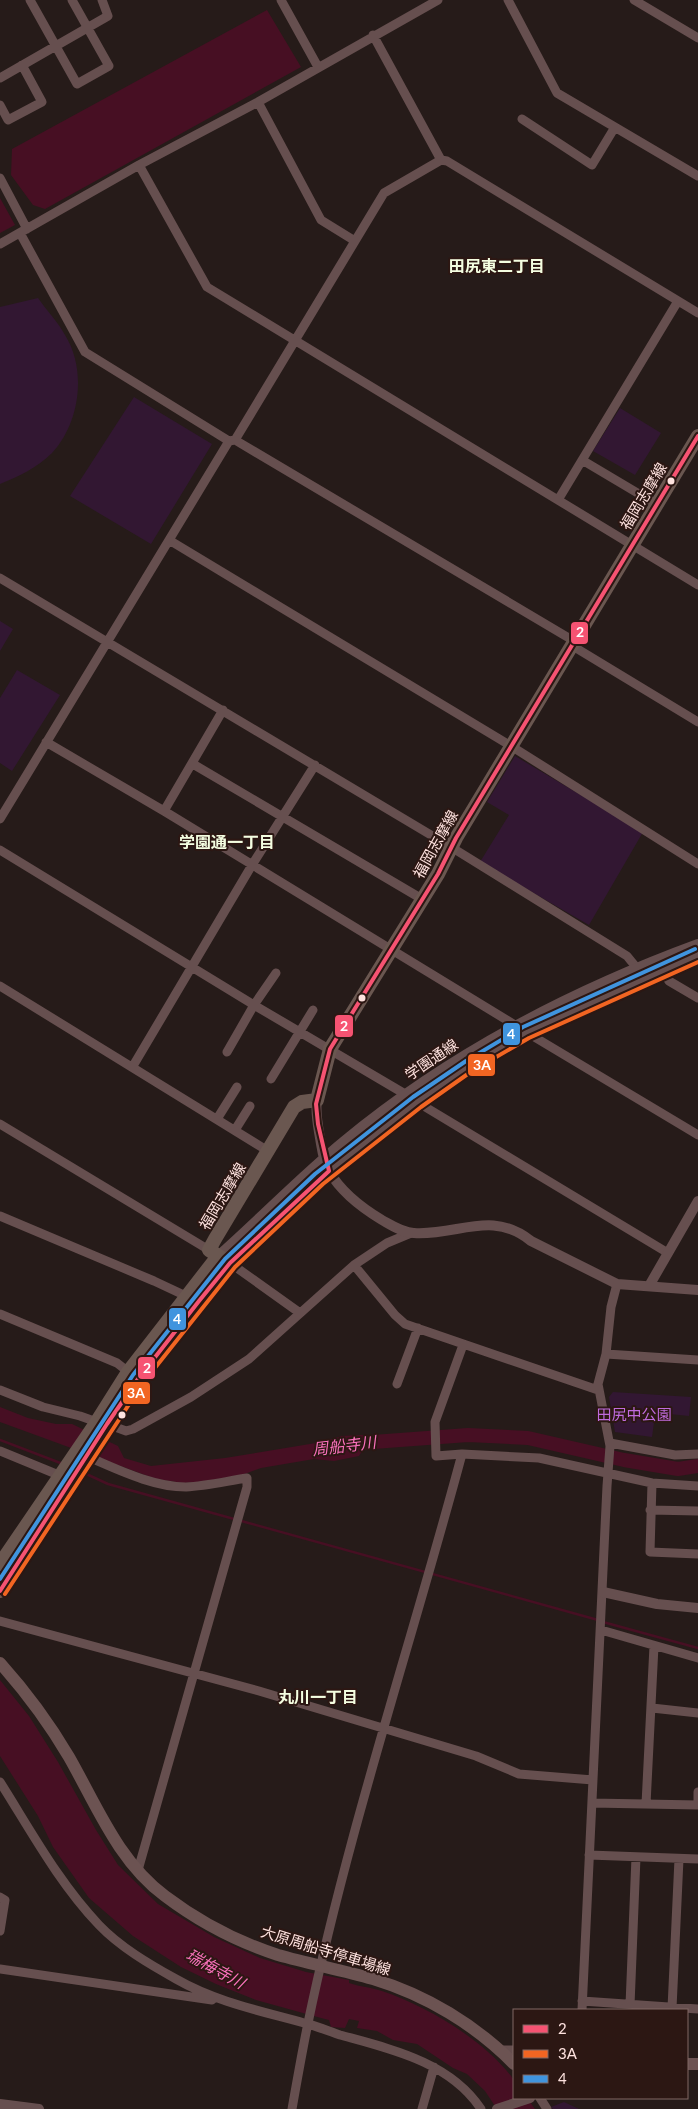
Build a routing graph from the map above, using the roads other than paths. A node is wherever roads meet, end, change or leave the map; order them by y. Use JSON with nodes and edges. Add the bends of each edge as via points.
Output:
{"nodes":[{"id":1,"x":30,"y":0,"type":"edge"},
{"id":2,"x":72,"y":0,"type":"edge"},
{"id":3,"x":102,"y":0,"type":"edge"},
{"id":4,"x":281,"y":0,"type":"edge"},
{"id":5,"x":438,"y":0,"type":"edge"},
{"id":6,"x":508,"y":0,"type":"edge"},
{"id":7,"x":634,"y":0,"type":"edge"},
{"id":8,"x":88,"y":28,"type":"junction"},
{"id":9,"x":373,"y":35,"type":"junction"},
{"id":10,"x":698,"y":38,"type":"edge"},
{"id":11,"x":56,"y":46,"type":"junction"},
{"id":12,"x":22,"y":65,"type":"junction"},
{"id":13,"x":318,"y":66,"type":"junction"},
{"id":14,"x":0,"y":78,"type":"edge"},
{"id":15,"x":258,"y":102,"type":"junction"},
{"id":16,"x":0,"y":105,"type":"edge"},
{"id":17,"x":522,"y":119,"type":"dead end"},
{"id":18,"x":615,"y":127,"type":"junction"},
{"id":19,"x":441,"y":160,"type":"junction"},
{"id":20,"x":139,"y":165,"type":"junction"},
{"id":21,"x":698,"y":176,"type":"edge"},
{"id":22,"x":0,"y":178,"type":"edge"},
{"id":23,"x":23,"y":231,"type":"junction"},
{"id":24,"x":355,"y":241,"type":"junction"},
{"id":25,"x":0,"y":244,"type":"edge"},
{"id":26,"x":678,"y":301,"type":"junction"},
{"id":27,"x":698,"y":313,"type":"edge"},
{"id":28,"x":295,"y":341,"type":"junction"},
{"id":29,"x":232,"y":441,"type":"junction"},
{"id":30,"x":696,"y":443,"type":"edge"},
{"id":31,"x":582,"y":460,"type":"junction"},
{"id":32,"x":558,"y":500,"type":"junction"},
{"id":33,"x":656,"y":504,"type":"junction"},
{"id":34,"x":169,"y":540,"type":"junction"},
{"id":35,"x":632,"y":545,"type":"junction"},
{"id":36,"x":0,"y":578,"type":"edge"},
{"id":37,"x":698,"y":585,"type":"edge"},
{"id":38,"x":107,"y":642,"type":"junction"},
{"id":39,"x":573,"y":643,"type":"junction"},
{"id":40,"x":223,"y":710,"type":"junction"},
{"id":41,"x":698,"y":722,"type":"edge"},
{"id":42,"x":46,"y":742,"type":"junction"},
{"id":43,"x":512,"y":746,"type":"junction"},
{"id":44,"x":193,"y":764,"type":"junction"},
{"id":45,"x":314,"y":765,"type":"junction"},
{"id":46,"x":164,"y":811,"type":"junction"},
{"id":47,"x":283,"y":815,"type":"junction"},
{"id":48,"x":0,"y":819,"type":"edge"},
{"id":49,"x":451,"y":847,"type":"junction"},
{"id":50,"x":0,"y":850,"type":"edge"},
{"id":51,"x":698,"y":864,"type":"edge"},
{"id":52,"x":252,"y":866,"type":"junction"},
{"id":53,"x":422,"y":899,"type":"junction"},
{"id":54,"x":698,"y":944,"type":"edge"},
{"id":55,"x":391,"y":948,"type":"junction"},
{"id":56,"x":698,"y":955,"type":"edge"},
{"id":57,"x":192,"y":966,"type":"junction"},
{"id":58,"x":636,"y":967,"type":"junction"},
{"id":59,"x":662,"y":970,"type":"junction"},
{"id":60,"x":276,"y":973,"type":"dead end"},
{"id":61,"x":0,"y":986,"type":"edge"},
{"id":62,"x":698,"y":998,"type":"edge"},
{"id":63,"x":254,"y":1005,"type":"junction"},
{"id":64,"x":313,"y":1010,"type":"dead end"},
{"id":65,"x":515,"y":1025,"type":"junction"},
{"id":66,"x":300,"y":1032,"type":"junction"},
{"id":67,"x":526,"y":1032,"type":"junction"},
{"id":68,"x":330,"y":1049,"type":"junction"},
{"id":69,"x":227,"y":1052,"type":"dead end"},
{"id":70,"x":133,"y":1066,"type":"junction"},
{"id":71,"x":271,"y":1079,"type":"dead end"},
{"id":72,"x":237,"y":1087,"type":"dead end"},
{"id":73,"x":405,"y":1094,"type":"junction"},
{"id":74,"x":317,"y":1100,"type":"junction"},
{"id":75,"x":417,"y":1102,"type":"junction"},
{"id":76,"x":250,"y":1106,"type":"dead end"},
{"id":77,"x":217,"y":1119,"type":"junction"},
{"id":78,"x":0,"y":1124,"type":"edge"},
{"id":79,"x":235,"y":1130,"type":"junction"},
{"id":80,"x":698,"y":1135,"type":"edge"},
{"id":81,"x":268,"y":1150,"type":"junction"},
{"id":82,"x":324,"y":1159,"type":"junction"},
{"id":83,"x":329,"y":1171,"type":"junction"},
{"id":84,"x":698,"y":1201,"type":"edge"},
{"id":85,"x":0,"y":1216,"type":"edge"},
{"id":86,"x":411,"y":1233,"type":"junction"},
{"id":87,"x":668,"y":1253,"type":"junction"},
{"id":88,"x":219,"y":1256,"type":"junction"},
{"id":89,"x":354,"y":1265,"type":"junction"},
{"id":90,"x":617,"y":1284,"type":"junction"},
{"id":91,"x":649,"y":1286,"type":"junction"},
{"id":92,"x":698,"y":1290,"type":"edge"},
{"id":93,"x":186,"y":1296,"type":"junction"},
{"id":94,"x":300,"y":1313,"type":"junction"},
{"id":95,"x":0,"y":1314,"type":"edge"},
{"id":96,"x":418,"y":1328,"type":"junction"},
{"id":97,"x":463,"y":1345,"type":"junction"},
{"id":98,"x":606,"y":1354,"type":"junction"},
{"id":99,"x":698,"y":1360,"type":"edge"},
{"id":100,"x":133,"y":1376,"type":"junction"},
{"id":101,"x":397,"y":1384,"type":"dead end"},
{"id":102,"x":0,"y":1390,"type":"edge"},
{"id":103,"x":598,"y":1390,"type":"junction"},
{"id":104,"x":99,"y":1424,"type":"junction"},
{"id":105,"x":610,"y":1445,"type":"junction"},
{"id":106,"x":0,"y":1451,"type":"edge"},
{"id":107,"x":462,"y":1454,"type":"junction"},
{"id":108,"x":698,"y":1454,"type":"edge"},
{"id":109,"x":86,"y":1456,"type":"junction"},
{"id":110,"x":608,"y":1472,"type":"junction"},
{"id":111,"x":66,"y":1477,"type":"junction"},
{"id":112,"x":652,"y":1483,"type":"junction"},
{"id":113,"x":698,"y":1486,"type":"edge"},
{"id":114,"x":650,"y":1510,"type":"junction"},
{"id":115,"x":698,"y":1512,"type":"edge"},
{"id":116,"x":698,"y":1554,"type":"edge"},
{"id":117,"x":0,"y":1563,"type":"edge"},
{"id":118,"x":10,"y":1576,"type":"junction"},
{"id":119,"x":0,"y":1591,"type":"edge"},
{"id":120,"x":603,"y":1592,"type":"junction"},
{"id":121,"x":698,"y":1608,"type":"edge"},
{"id":122,"x":0,"y":1621,"type":"edge"},
{"id":123,"x":600,"y":1630,"type":"junction"},
{"id":124,"x":654,"y":1646,"type":"junction"},
{"id":125,"x":698,"y":1658,"type":"edge"},
{"id":126,"x":0,"y":1663,"type":"edge"},
{"id":127,"x":196,"y":1673,"type":"junction"},
{"id":128,"x":652,"y":1708,"type":"junction"},
{"id":129,"x":698,"y":1713,"type":"edge"},
{"id":130,"x":384,"y":1728,"type":"junction"},
{"id":131,"x":593,"y":1780,"type":"junction"},
{"id":132,"x":0,"y":1782,"type":"edge"},
{"id":133,"x":698,"y":1792,"type":"edge"},
{"id":134,"x":592,"y":1802,"type":"junction"},
{"id":135,"x":646,"y":1804,"type":"junction"},
{"id":136,"x":698,"y":1805,"type":"edge"},
{"id":137,"x":589,"y":1855,"type":"junction"},
{"id":138,"x":636,"y":1857,"type":"junction"},
{"id":139,"x":679,"y":1858,"type":"junction"},
{"id":140,"x":698,"y":1859,"type":"edge"},
{"id":141,"x":138,"y":1870,"type":"junction"},
{"id":142,"x":0,"y":1897,"type":"edge"},
{"id":143,"x":0,"y":1931,"type":"edge"},
{"id":144,"x":321,"y":1966,"type":"junction"},
{"id":145,"x":0,"y":1969,"type":"edge"},
{"id":146,"x":220,"y":2000,"type":"junction"},
{"id":147,"x":630,"y":2005,"type":"junction"},
{"id":148,"x":582,"y":2006,"type":"edge"},
{"id":149,"x":672,"y":2008,"type":"junction"},
{"id":150,"x":698,"y":2008,"type":"edge"},
{"id":151,"x":308,"y":2023,"type":"junction"},
{"id":152,"x":501,"y":2050,"type":"junction"},
{"id":153,"x":513,"y":2050,"type":"edge"},
{"id":154,"x":513,"y":2063,"type":"edge"},
{"id":155,"x":434,"y":2067,"type":"junction"},
{"id":156,"x":527,"y":2099,"type":"edge"},
{"id":157,"x":0,"y":2104,"type":"edge"},
{"id":158,"x":39,"y":2109,"type":"edge"},
{"id":159,"x":292,"y":2109,"type":"edge"},
{"id":160,"x":422,"y":2109,"type":"edge"},
{"id":161,"x":481,"y":2109,"type":"edge"},
{"id":162,"x":497,"y":2109,"type":"edge"}],
"edges":[{"from":1,"to":11,"type":"street"},
{"from":2,"to":8,"type":"street"},
{"from":3,"to":8,"type":"street","via":[[108,16]]},
{"from":4,"to":13,"type":"street"},
{"from":5,"to":9,"type":"street"},
{"from":6,"to":18,"type":"street","via":[[557,93]]},
{"from":7,"to":10,"type":"street"},
{"from":8,"to":11,"type":"street"},
{"from":8,"to":11,"type":"street","via":[[109,66],[77,84]]},
{"from":9,"to":13,"type":"street"},
{"from":9,"to":19,"type":"street"},
{"from":11,"to":12,"type":"street"},
{"from":12,"to":14,"type":"street"},
{"from":12,"to":16,"type":"street","via":[[42,102],[8,120]]},
{"from":13,"to":15,"type":"street"},
{"from":15,"to":20,"type":"street"},
{"from":15,"to":24,"type":"street","via":[[321,220]]},
{"from":17,"to":18,"type":"street","via":[[592,165]]},
{"from":18,"to":21,"type":"street"},
{"from":19,"to":24,"type":"street","via":[[384,193]]},
{"from":19,"to":26,"type":"street"},
{"from":20,"to":23,"type":"street"},
{"from":20,"to":28,"type":"street","via":[[207,287]]},
{"from":22,"to":23,"type":"street"},
{"from":23,"to":25,"type":"street"},
{"from":23,"to":29,"type":"street","via":[[84,352]]},
{"from":24,"to":28,"type":"street"},
{"from":26,"to":27,"type":"street"},
{"from":26,"to":31,"type":"street"},
{"from":28,"to":29,"type":"street"},
{"from":28,"to":32,"type":"street"},
{"from":29,"to":34,"type":"street"},
{"from":29,"to":39,"type":"street"},
{"from":30,"to":33,"type":"main road","name":"福岡志摩線"},
{"from":31,"to":32,"type":"street"},
{"from":31,"to":33,"type":"street"},
{"from":32,"to":35,"type":"street"},
{"from":33,"to":35,"type":"main road","name":"福岡志摩線"},
{"from":34,"to":38,"type":"street"},
{"from":34,"to":43,"type":"street"},
{"from":35,"to":37,"type":"street"},
{"from":35,"to":39,"type":"main road","name":"福岡志摩線"},
{"from":36,"to":38,"type":"street"},
{"from":38,"to":40,"type":"street"},
{"from":38,"to":42,"type":"street"},
{"from":39,"to":41,"type":"street"},
{"from":39,"to":43,"type":"main road","name":"福岡志摩線"},
{"from":40,"to":44,"type":"street"},
{"from":40,"to":45,"type":"street"},
{"from":42,"to":46,"type":"street"},
{"from":42,"to":48,"type":"street"},
{"from":43,"to":49,"type":"main road","name":"福岡志摩線"},
{"from":43,"to":51,"type":"street"},
{"from":44,"to":46,"type":"street"},
{"from":44,"to":47,"type":"street"},
{"from":45,"to":47,"type":"street"},
{"from":45,"to":49,"type":"street"},
{"from":46,"to":52,"type":"street"},
{"from":47,"to":52,"type":"street"},
{"from":47,"to":53,"type":"street"},
{"from":49,"to":53,"type":"main road","name":"福岡志摩線"},
{"from":49,"to":58,"type":"street","via":[[627,956]]},
{"from":50,"to":57,"type":"street"},
{"from":52,"to":55,"type":"street"},
{"from":52,"to":57,"type":"street"},
{"from":53,"to":55,"type":"main road","name":"福岡志摩線"},
{"from":54,"to":58,"type":"street","name":"学園通線"},
{"from":55,"to":65,"type":"street"},
{"from":55,"to":68,"type":"main road","name":"福岡志摩線"},
{"from":56,"to":59,"type":"street","name":"学園通線"},
{"from":57,"to":63,"type":"street"},
{"from":57,"to":70,"type":"street"},
{"from":58,"to":65,"type":"street","name":"学園通線"},
{"from":59,"to":62,"type":"street","via":[[669,981]]},
{"from":59,"to":67,"type":"street","name":"学園通線"},
{"from":60,"to":63,"type":"street"},
{"from":61,"to":70,"type":"street"},
{"from":63,"to":66,"type":"street"},
{"from":63,"to":69,"type":"street"},
{"from":64,"to":66,"type":"street"},
{"from":65,"to":73,"type":"street","name":"学園通線","via":[[457,1058]]},
{"from":66,"to":68,"type":"street"},
{"from":66,"to":71,"type":"street"},
{"from":67,"to":75,"type":"street","name":"学園通線"},
{"from":67,"to":80,"type":"street"},
{"from":68,"to":73,"type":"street"},
{"from":68,"to":74,"type":"main road","name":"福岡志摩線"},
{"from":70,"to":77,"type":"street"},
{"from":72,"to":77,"type":"street"},
{"from":73,"to":82,"type":"street","name":"学園通線"},
{"from":74,"to":81,"type":"main road","name":"福岡志摩線","via":[[294,1107]]},
{"from":74,"to":82,"type":"street"},
{"from":75,"to":83,"type":"street","name":"学園通線"},
{"from":75,"to":87,"type":"street"},
{"from":76,"to":79,"type":"street"},
{"from":77,"to":79,"type":"street"},
{"from":78,"to":88,"type":"street"},
{"from":79,"to":81,"type":"street"},
{"from":81,"to":88,"type":"main road","name":"福岡志摩線"},
{"from":82,"to":83,"type":"street"},
{"from":82,"to":88,"type":"street","name":"学園通線"},
{"from":83,"to":86,"type":"street","via":[[352,1198],[382,1220]]},
{"from":83,"to":88,"type":"street","name":"学園通線"},
{"from":84,"to":87,"type":"street"},
{"from":85,"to":93,"type":"street"},
{"from":86,"to":89,"type":"street","via":[[387,1242]]},
{"from":86,"to":90,"type":"street","via":[[434,1233],[477,1225],[504,1227],[519,1231],[531,1241]]},
{"from":87,"to":91,"type":"street"},
{"from":88,"to":93,"type":"main road","name":"福岡志摩線"},
{"from":88,"to":94,"type":"street"},
{"from":88,"to":100,"type":"main road","name":"福岡志摩線"},
{"from":89,"to":94,"type":"street"},
{"from":89,"to":96,"type":"street","via":[[395,1315],[405,1324]]},
{"from":90,"to":91,"type":"street"},
{"from":90,"to":98,"type":"street","via":[[610,1307]]},
{"from":91,"to":92,"type":"street"},
{"from":93,"to":100,"type":"main road","name":"福岡志摩線"},
{"from":94,"to":104,"type":"street","via":[[249,1359],[191,1397],[133,1429],[126,1431]]},
{"from":95,"to":100,"type":"street","via":[[117,1363]]},
{"from":96,"to":97,"type":"street"},
{"from":96,"to":101,"type":"street"},
{"from":97,"to":103,"type":"street"},
{"from":97,"to":107,"type":"street","via":[[435,1422],[436,1456]]},
{"from":98,"to":99,"type":"street"},
{"from":98,"to":103,"type":"street"},
{"from":100,"to":104,"type":"main road","name":"福岡志摩線"},
{"from":102,"to":104,"type":"street"},
{"from":103,"to":105,"type":"street"},
{"from":104,"to":109,"type":"main road","name":"福岡志摩線"},
{"from":104,"to":111,"type":"main road"},
{"from":105,"to":108,"type":"street","via":[[674,1455]]},
{"from":105,"to":110,"type":"street"},
{"from":106,"to":111,"type":"street"},
{"from":107,"to":110,"type":"street","via":[[539,1458]]},
{"from":107,"to":130,"type":"street"},
{"from":109,"to":111,"type":"main road","name":"福岡志摩線"},
{"from":109,"to":127,"type":"street","via":[[147,1479],[185,1487],[247,1478]]},
{"from":110,"to":112,"type":"street"},
{"from":110,"to":120,"type":"street"},
{"from":111,"to":117,"type":"main road","name":"福岡志摩線"},
{"from":111,"to":118,"type":"main road","name":"福岡志摩線"},
{"from":112,"to":113,"type":"street"},
{"from":112,"to":114,"type":"street"},
{"from":114,"to":115,"type":"street"},
{"from":114,"to":116,"type":"street","via":[[650,1552]]},
{"from":117,"to":118,"type":"street"},
{"from":118,"to":119,"type":"main road","name":"福岡志摩線"},
{"from":120,"to":121,"type":"street","via":[[658,1604]]},
{"from":120,"to":123,"type":"street"},
{"from":122,"to":127,"type":"street"},
{"from":123,"to":124,"type":"street"},
{"from":123,"to":131,"type":"street"},
{"from":124,"to":125,"type":"street"},
{"from":124,"to":128,"type":"street"},
{"from":126,"to":141,"type":"main road","name":"大原周船寺停車場線","via":[[27,1694],[69,1758],[125,1855]]},
{"from":127,"to":130,"type":"street"},
{"from":127,"to":141,"type":"street"},
{"from":128,"to":129,"type":"street"},
{"from":128,"to":135,"type":"street"},
{"from":130,"to":131,"type":"street","via":[[476,1756],[519,1774]]},
{"from":130,"to":144,"type":"street"},
{"from":131,"to":134,"type":"street"},
{"from":132,"to":146,"type":"street","via":[[65,1885],[100,1926],[138,1956]]},
{"from":133,"to":136,"type":"street"},
{"from":134,"to":135,"type":"street"},
{"from":134,"to":137,"type":"street"},
{"from":135,"to":136,"type":"street"},
{"from":137,"to":138,"type":"street"},
{"from":137,"to":148,"type":"street"},
{"from":138,"to":139,"type":"street"},
{"from":138,"to":147,"type":"street"},
{"from":139,"to":140,"type":"street"},
{"from":139,"to":149,"type":"street"},
{"from":141,"to":144,"type":"main road","name":"大原周船寺停車場線","via":[[163,1895],[211,1925],[277,1954]]},
{"from":142,"to":143,"type":"street","via":[[5,1900]]},
{"from":144,"to":151,"type":"street"},
{"from":144,"to":152,"type":"main road","name":"大原周船寺停車場線","via":[[374,1979],[419,1997],[458,2018]]},
{"from":145,"to":146,"type":"street"},
{"from":146,"to":151,"type":"street"},
{"from":147,"to":148,"type":"street"},
{"from":147,"to":149,"type":"street"},
{"from":149,"to":150,"type":"street"},
{"from":151,"to":155,"type":"street","via":[[393,2050]]},
{"from":151,"to":159,"type":"street"},
{"from":152,"to":153,"type":"street"},
{"from":152,"to":154,"type":"main road","name":"大原周船寺停車場線"},
{"from":155,"to":160,"type":"street"},
{"from":155,"to":161,"type":"street","via":[[454,2081]]},
{"from":156,"to":162,"type":"street"},
{"from":157,"to":158,"type":"street"}]}
